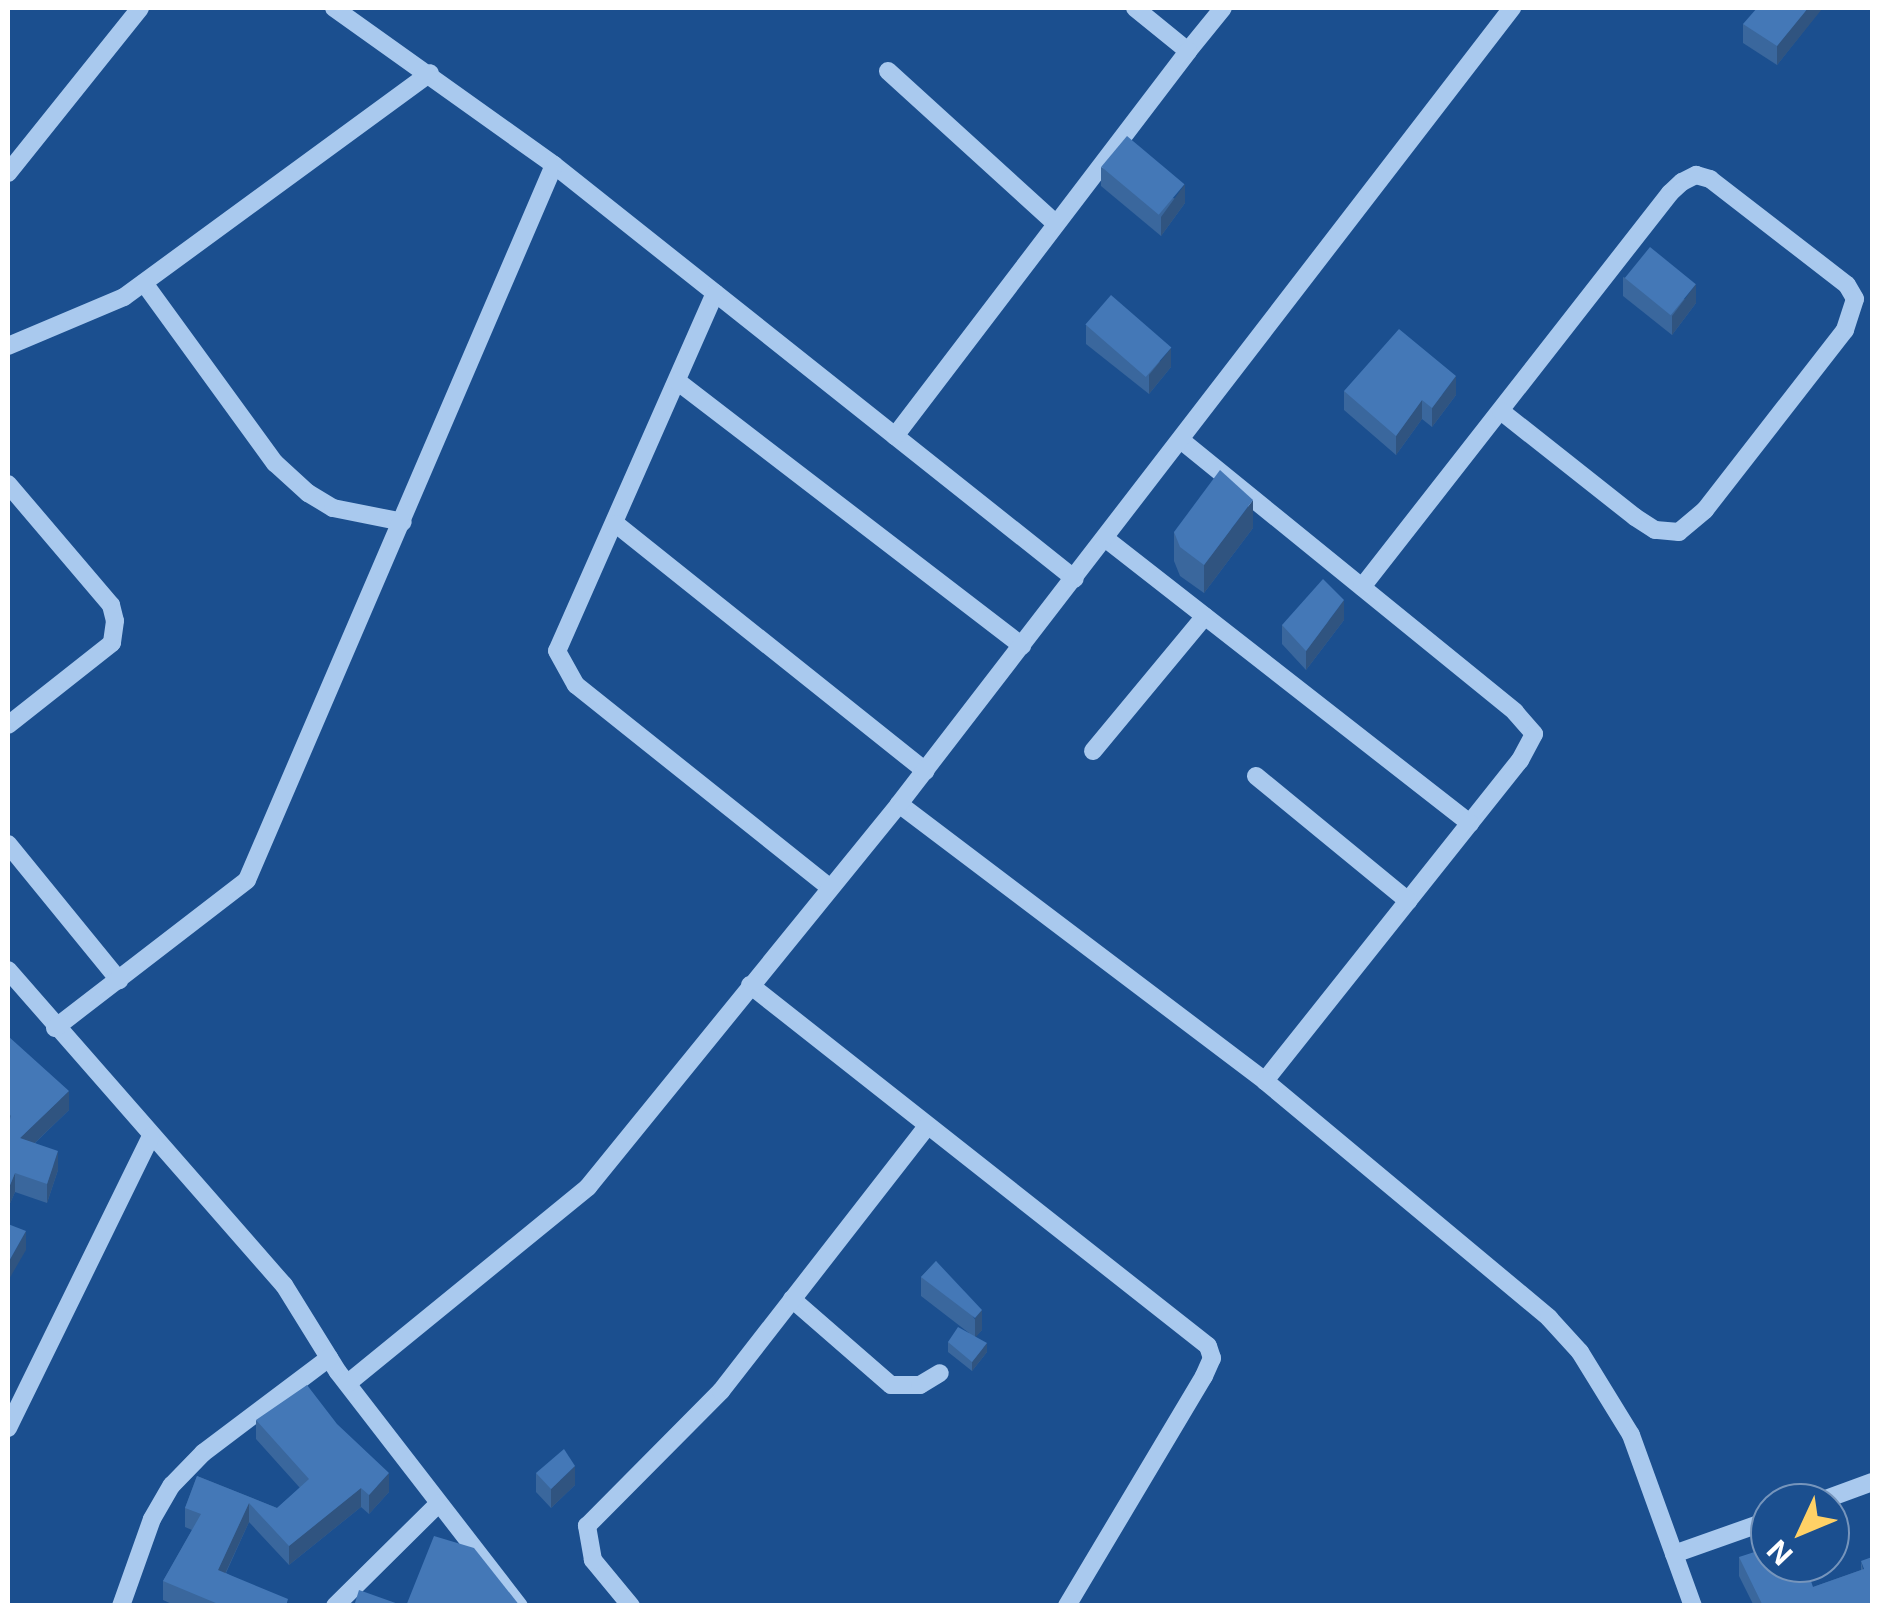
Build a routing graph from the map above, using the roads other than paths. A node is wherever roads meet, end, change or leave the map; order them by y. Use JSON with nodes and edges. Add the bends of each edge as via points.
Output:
{"nodes":[{"id":1,"x":140,"y":8,"type":"edge"},
{"id":2,"x":334,"y":8,"type":"edge"},
{"id":3,"x":1134,"y":8,"type":"edge"},
{"id":4,"x":1223,"y":8,"type":"edge"},
{"id":5,"x":1503,"y":11,"type":"edge"},
{"id":6,"x":1188,"y":51,"type":"junction"},
{"id":7,"x":888,"y":71,"type":"dead end"},
{"id":8,"x":430,"y":73,"type":"junction"},
{"id":9,"x":554,"y":165,"type":"junction"},
{"id":10,"x":8,"y":172,"type":"edge"},
{"id":11,"x":1056,"y":224,"type":"junction"},
{"id":12,"x":144,"y":283,"type":"junction"},
{"id":13,"x":715,"y":293,"type":"junction"},
{"id":14,"x":8,"y":346,"type":"edge"},
{"id":15,"x":677,"y":380,"type":"junction"},
{"id":16,"x":1501,"y":411,"type":"junction"},
{"id":17,"x":895,"y":436,"type":"junction"},
{"id":18,"x":1182,"y":441,"type":"junction"},
{"id":19,"x":8,"y":484,"type":"edge"},
{"id":20,"x":403,"y":522,"type":"junction"},
{"id":21,"x":616,"y":524,"type":"junction"},
{"id":22,"x":1106,"y":539,"type":"junction"},
{"id":23,"x":1074,"y":579,"type":"junction"},
{"id":24,"x":1362,"y":587,"type":"junction"},
{"id":25,"x":1205,"y":616,"type":"junction"},
{"id":26,"x":1022,"y":646,"type":"junction"},
{"id":27,"x":8,"y":725,"type":"edge"},
{"id":28,"x":1093,"y":751,"type":"dead end"},
{"id":29,"x":925,"y":771,"type":"junction"},
{"id":30,"x":1256,"y":776,"type":"dead end"},
{"id":31,"x":899,"y":804,"type":"junction"},
{"id":32,"x":1470,"y":823,"type":"junction"},
{"id":33,"x":8,"y":844,"type":"edge"},
{"id":34,"x":830,"y":888,"type":"junction"},
{"id":35,"x":1408,"y":901,"type":"junction"},
{"id":36,"x":8,"y":970,"type":"edge"},
{"id":37,"x":118,"y":980,"type":"junction"},
{"id":38,"x":750,"y":985,"type":"junction"},
{"id":39,"x":55,"y":1028,"type":"junction"},
{"id":40,"x":1264,"y":1081,"type":"junction"},
{"id":41,"x":928,"y":1126,"type":"junction"},
{"id":42,"x":152,"y":1136,"type":"junction"},
{"id":43,"x":792,"y":1299,"type":"junction"},
{"id":44,"x":328,"y":1358,"type":"junction"},
{"id":45,"x":940,"y":1373,"type":"dead end"},
{"id":46,"x":348,"y":1383,"type":"junction"},
{"id":47,"x":8,"y":1428,"type":"edge"},
{"id":48,"x":439,"y":1502,"type":"junction"},
{"id":49,"x":1750,"y":1527,"type":"edge"},
{"id":50,"x":1674,"y":1554,"type":"junction"},
{"id":51,"x":122,"y":1606,"type":"edge"},
{"id":52,"x":334,"y":1606,"type":"edge"},
{"id":53,"x":519,"y":1606,"type":"edge"},
{"id":54,"x":630,"y":1606,"type":"edge"},
{"id":55,"x":1067,"y":1606,"type":"edge"},
{"id":56,"x":1693,"y":1606,"type":"edge"}],
"edges":[{"from":1,"to":10,"type":"street"},
{"from":2,"to":8,"type":"street"},
{"from":3,"to":6,"type":"street"},
{"from":4,"to":6,"type":"street"},
{"from":5,"to":18,"type":"street"},
{"from":6,"to":11,"type":"street"},
{"from":7,"to":11,"type":"street"},
{"from":8,"to":9,"type":"street"},
{"from":8,"to":12,"type":"street"},
{"from":9,"to":13,"type":"street"},
{"from":9,"to":20,"type":"street"},
{"from":11,"to":17,"type":"street"},
{"from":12,"to":14,"type":"street","via":[[70,325]]},
{"from":12,"to":20,"type":"street","via":[[276,463],[308,493],[333,508]]},
{"from":13,"to":15,"type":"street"},
{"from":13,"to":17,"type":"street"},
{"from":15,"to":21,"type":"street"},
{"from":15,"to":26,"type":"street"},
{"from":16,"to":16,"type":"street","via":[[1670,193],[1696,175],[1847,285],[1855,300],[1845,330],[1705,510],[1678,532],[1655,530],[1635,517]]},
{"from":16,"to":24,"type":"street"},
{"from":17,"to":23,"type":"street"},
{"from":18,"to":22,"type":"street"},
{"from":18,"to":24,"type":"street"},
{"from":19,"to":27,"type":"street","via":[[111,605],[115,621],[112,644]]},
{"from":20,"to":37,"type":"street","via":[[246,880]]},
{"from":21,"to":29,"type":"street"},
{"from":21,"to":34,"type":"street","via":[[557,651],[560,664],[576,685]]},
{"from":22,"to":23,"type":"street"},
{"from":22,"to":25,"type":"street"},
{"from":23,"to":26,"type":"street"},
{"from":24,"to":32,"type":"street","via":[[1534,734]]},
{"from":25,"to":28,"type":"street"},
{"from":25,"to":32,"type":"street"},
{"from":26,"to":29,"type":"street"},
{"from":29,"to":31,"type":"street"},
{"from":30,"to":35,"type":"street"},
{"from":31,"to":34,"type":"street"},
{"from":31,"to":40,"type":"street"},
{"from":32,"to":35,"type":"street"},
{"from":33,"to":37,"type":"street"},
{"from":34,"to":38,"type":"street"},
{"from":35,"to":40,"type":"street"},
{"from":36,"to":39,"type":"street"},
{"from":37,"to":39,"type":"street"},
{"from":38,"to":41,"type":"street"},
{"from":38,"to":46,"type":"street","via":[[588,1188]]},
{"from":39,"to":42,"type":"street"},
{"from":40,"to":50,"type":"street","via":[[1480,1256],[1580,1352],[1630,1435]]},
{"from":41,"to":43,"type":"street"},
{"from":41,"to":55,"type":"street","via":[[1196,1334],[1212,1358]]},
{"from":42,"to":44,"type":"street","via":[[284,1285]]},
{"from":42,"to":47,"type":"street"},
{"from":43,"to":45,"type":"street","via":[[891,1385],[920,1385]]},
{"from":43,"to":54,"type":"street","via":[[680,1438],[588,1526],[593,1560]]},
{"from":44,"to":46,"type":"street"},
{"from":44,"to":51,"type":"street","via":[[202,1453],[172,1485],[152,1519]]},
{"from":46,"to":48,"type":"street"},
{"from":48,"to":52,"type":"street"},
{"from":48,"to":53,"type":"street"},
{"from":49,"to":50,"type":"street"},
{"from":50,"to":56,"type":"street"}]}
